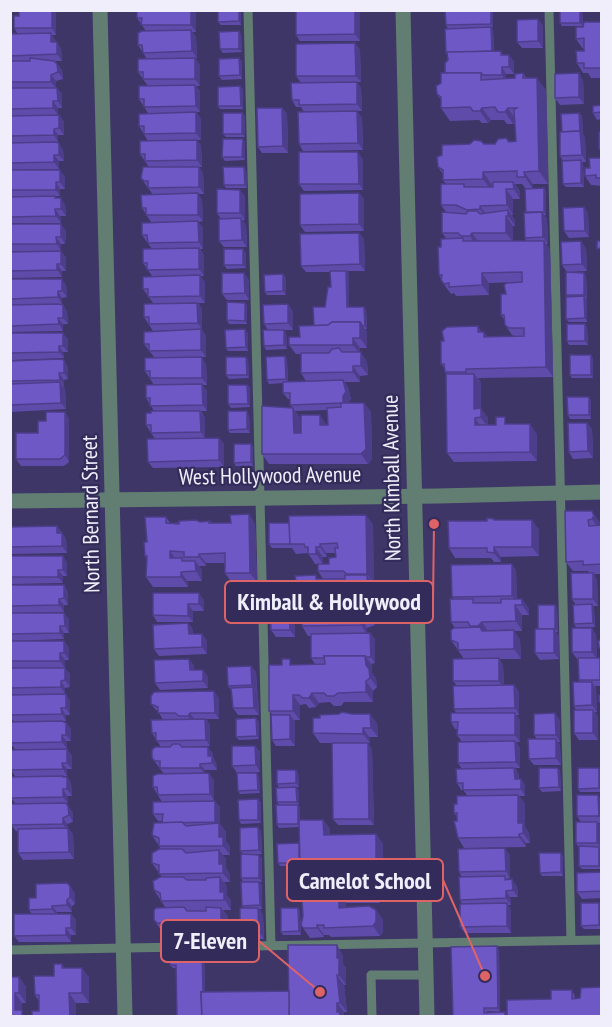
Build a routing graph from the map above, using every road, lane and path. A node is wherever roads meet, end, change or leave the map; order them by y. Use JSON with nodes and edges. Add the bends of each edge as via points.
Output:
{"nodes":[{"id":1,"x":100,"y":10,"type":"edge"},
{"id":2,"x":248,"y":10,"type":"edge"},
{"id":3,"x":403,"y":10,"type":"edge"},
{"id":4,"x":549,"y":10,"type":"edge"},
{"id":5,"x":602,"y":492,"type":"edge"},
{"id":6,"x":561,"y":493,"type":"junction"},
{"id":7,"x":414,"y":496,"type":"junction"},
{"id":8,"x":260,"y":497,"type":"junction"},
{"id":9,"x":112,"y":499,"type":"junction"},
{"id":10,"x":10,"y":501,"type":"edge"},
{"id":11,"x":571,"y":940,"type":"junction"},
{"id":12,"x":602,"y":940,"type":"edge"},
{"id":13,"x":425,"y":943,"type":"junction"},
{"id":14,"x":271,"y":946,"type":"junction"},
{"id":15,"x":124,"y":948,"type":"junction"},
{"id":16,"x":10,"y":950,"type":"edge"},
{"id":17,"x":426,"y":975,"type":"junction"},
{"id":18,"x":125,"y":1017,"type":"edge"},
{"id":19,"x":372,"y":1017,"type":"edge"},
{"id":20,"x":427,"y":1017,"type":"edge"}],
"edges":[{"from":1,"to":9,"type":"street","name":"North Bernard Street"},
{"from":2,"to":8,"type":"lane"},
{"from":3,"to":7,"type":"street","name":"North Kimball Avenue"},
{"from":4,"to":6,"type":"lane"},
{"from":5,"to":6,"type":"street","name":"West Hollywood Avenue"},
{"from":6,"to":7,"type":"street","name":"West Hollywood Avenue"},
{"from":6,"to":11,"type":"lane"},
{"from":7,"to":8,"type":"street","name":"West Hollywood Avenue"},
{"from":7,"to":13,"type":"street","name":"North Kimball Avenue"},
{"from":8,"to":9,"type":"street","name":"West Hollywood Avenue"},
{"from":8,"to":14,"type":"lane"},
{"from":9,"to":10,"type":"street","name":"West Hollywood Avenue"},
{"from":9,"to":15,"type":"street","name":"North Bernard Street"},
{"from":11,"to":12,"type":"lane"},
{"from":11,"to":13,"type":"lane"},
{"from":13,"to":14,"type":"lane"},
{"from":13,"to":17,"type":"street","name":"North Kimball Avenue"},
{"from":14,"to":15,"type":"lane"},
{"from":15,"to":16,"type":"lane"},
{"from":15,"to":18,"type":"street","name":"North Bernard Street"},
{"from":17,"to":19,"type":"lane","via":[[371,975]]},
{"from":17,"to":20,"type":"street","name":"North Kimball Avenue"}]}
